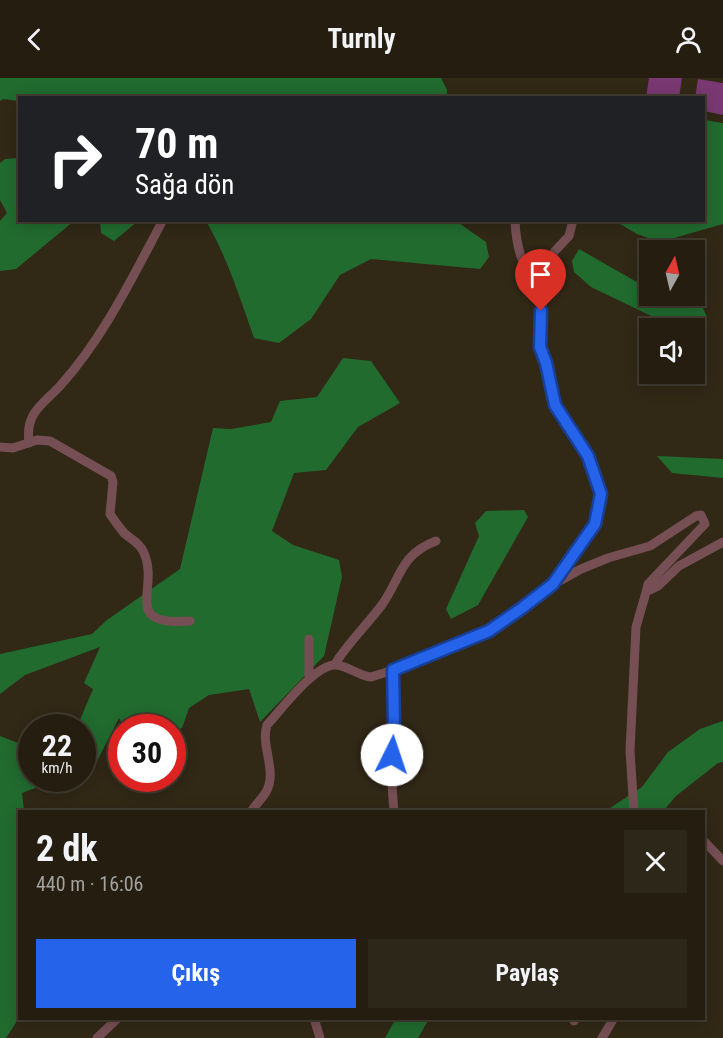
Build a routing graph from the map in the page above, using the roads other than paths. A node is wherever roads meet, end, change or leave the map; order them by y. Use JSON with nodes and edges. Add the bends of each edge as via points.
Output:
{"nodes":[{"id":1,"x":162,"y":222,"type":"edge"},
{"id":2,"x":515,"y":222,"type":"edge"},
{"id":3,"x":572,"y":222,"type":"edge"},
{"id":4,"x":543,"y":296,"type":"junction"},
{"id":5,"x":29,"y":443,"type":"junction"},
{"id":6,"x":0,"y":447,"type":"edge"},
{"id":7,"x":436,"y":541,"type":"dead end"},
{"id":8,"x":723,"y":542,"type":"edge"},
{"id":9,"x":553,"y":584,"type":"junction"},
{"id":10,"x":647,"y":589,"type":"junction"},
{"id":11,"x":190,"y":621,"type":"dead end"},
{"id":12,"x":309,"y":639,"type":"dead end"},
{"id":13,"x":335,"y":664,"type":"junction"},
{"id":14,"x":393,"y":670,"type":"junction"},
{"id":15,"x":309,"y":679,"type":"junction"},
{"id":16,"x":252,"y":810,"type":"edge"},
{"id":17,"x":394,"y":810,"type":"edge"},
{"id":18,"x":634,"y":810,"type":"edge"},
{"id":19,"x":705,"y":842,"type":"edge"},
{"id":20,"x":723,"y":861,"type":"edge"},
{"id":21,"x":116,"y":1020,"type":"edge"},
{"id":22,"x":315,"y":1020,"type":"edge"},
{"id":23,"x":613,"y":1020,"type":"edge"},
{"id":24,"x":97,"y":1038,"type":"edge"},
{"id":25,"x":320,"y":1038,"type":"edge"},
{"id":26,"x":602,"y":1038,"type":"edge"}],
"edges":[{"from":1,"to":5,"type":"street","via":[[102,333],[34,412],[29,422]]},
{"from":2,"to":4,"type":"street","via":[[516,240],[529,278]]},
{"from":3,"to":4,"type":"street","via":[[569,236],[550,261]]},
{"from":4,"to":9,"type":"street","via":[[540,347],[555,405],[588,456],[601,494],[595,524]]},
{"from":5,"to":6,"type":"street"},
{"from":5,"to":11,"type":"street","via":[[50,441],[111,476],[110,514],[143,550],[148,564],[145,603],[150,614],[157,620]]},
{"from":7,"to":13,"type":"street","via":[[420,547],[411,556],[382,604]]},
{"from":8,"to":10,"type":"street","via":[[679,566],[658,586]]},
{"from":9,"to":10,"type":"street","via":[[608,558],[650,546],[701,515],[705,524],[701,530]]},
{"from":9,"to":14,"type":"street","via":[[489,631]]},
{"from":10,"to":18,"type":"street","via":[[636,627],[630,751]]},
{"from":12,"to":15,"type":"street"},
{"from":13,"to":14,"type":"street","via":[[371,677]]},
{"from":13,"to":15,"type":"street"},
{"from":14,"to":17,"type":"street"},
{"from":15,"to":16,"type":"street","via":[[267,725],[267,791]]},
{"from":19,"to":20,"type":"street"},
{"from":21,"to":24,"type":"street"},
{"from":22,"to":25,"type":"street"},
{"from":23,"to":26,"type":"street"}]}
